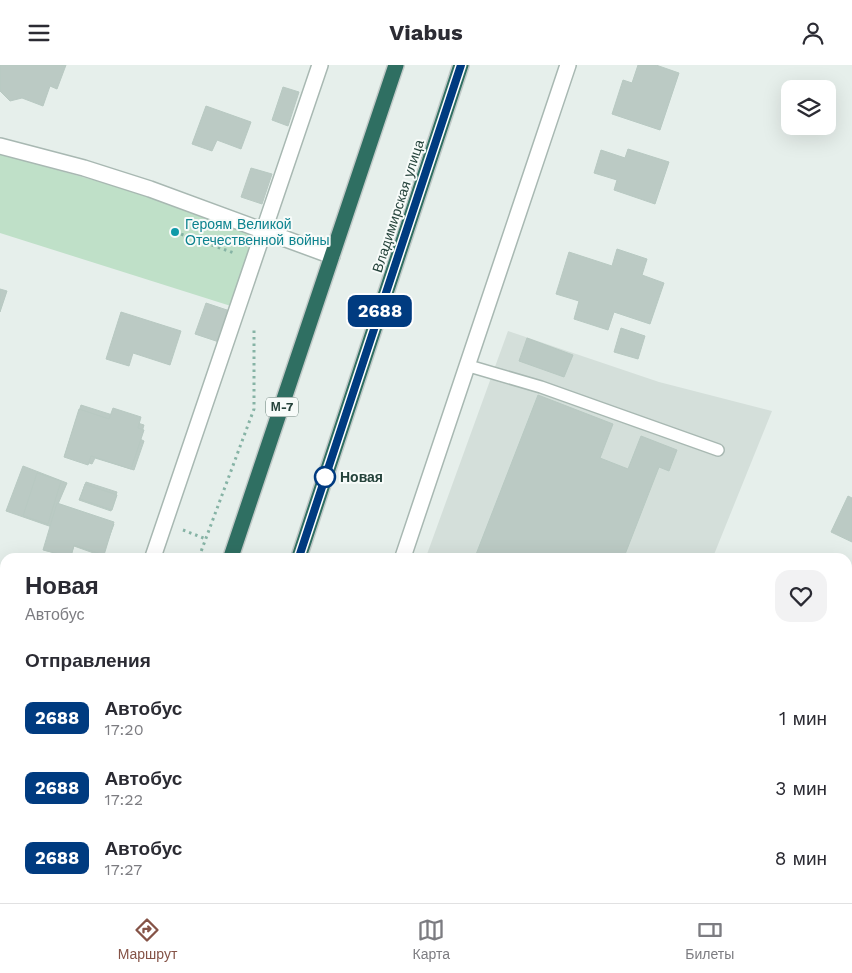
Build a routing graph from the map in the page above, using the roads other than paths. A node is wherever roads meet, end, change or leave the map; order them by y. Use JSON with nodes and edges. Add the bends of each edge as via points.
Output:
{"nodes":[{"id":1,"x":320,"y":65,"type":"edge"},
{"id":2,"x":396,"y":65,"type":"edge"},
{"id":3,"x":461,"y":65,"type":"edge"},
{"id":4,"x":568,"y":65,"type":"edge"},
{"id":5,"x":0,"y":146,"type":"edge"},
{"id":6,"x":264,"y":231,"type":"junction"},
{"id":7,"x":332,"y":256,"type":"junction"},
{"id":8,"x":469,"y":366,"type":"junction"},
{"id":9,"x":718,"y":449,"type":"dead end"},
{"id":10,"x":154,"y":553,"type":"edge"},
{"id":11,"x":233,"y":553,"type":"edge"},
{"id":12,"x":300,"y":553,"type":"edge"},
{"id":13,"x":404,"y":553,"type":"edge"}],
"edges":[{"from":1,"to":6,"type":"street"},
{"from":2,"to":7,"type":"highway","number":"М-7"},
{"from":3,"to":12,"type":"highway","name":"Владимирская улица"},
{"from":4,"to":8,"type":"street"},
{"from":5,"to":6,"type":"street","via":[[131,183]]},
{"from":6,"to":7,"type":"street"},
{"from":6,"to":10,"type":"street"},
{"from":7,"to":11,"type":"highway","number":"М-7"},
{"from":8,"to":9,"type":"lane","via":[[541,387]]},
{"from":8,"to":13,"type":"street"}]}
